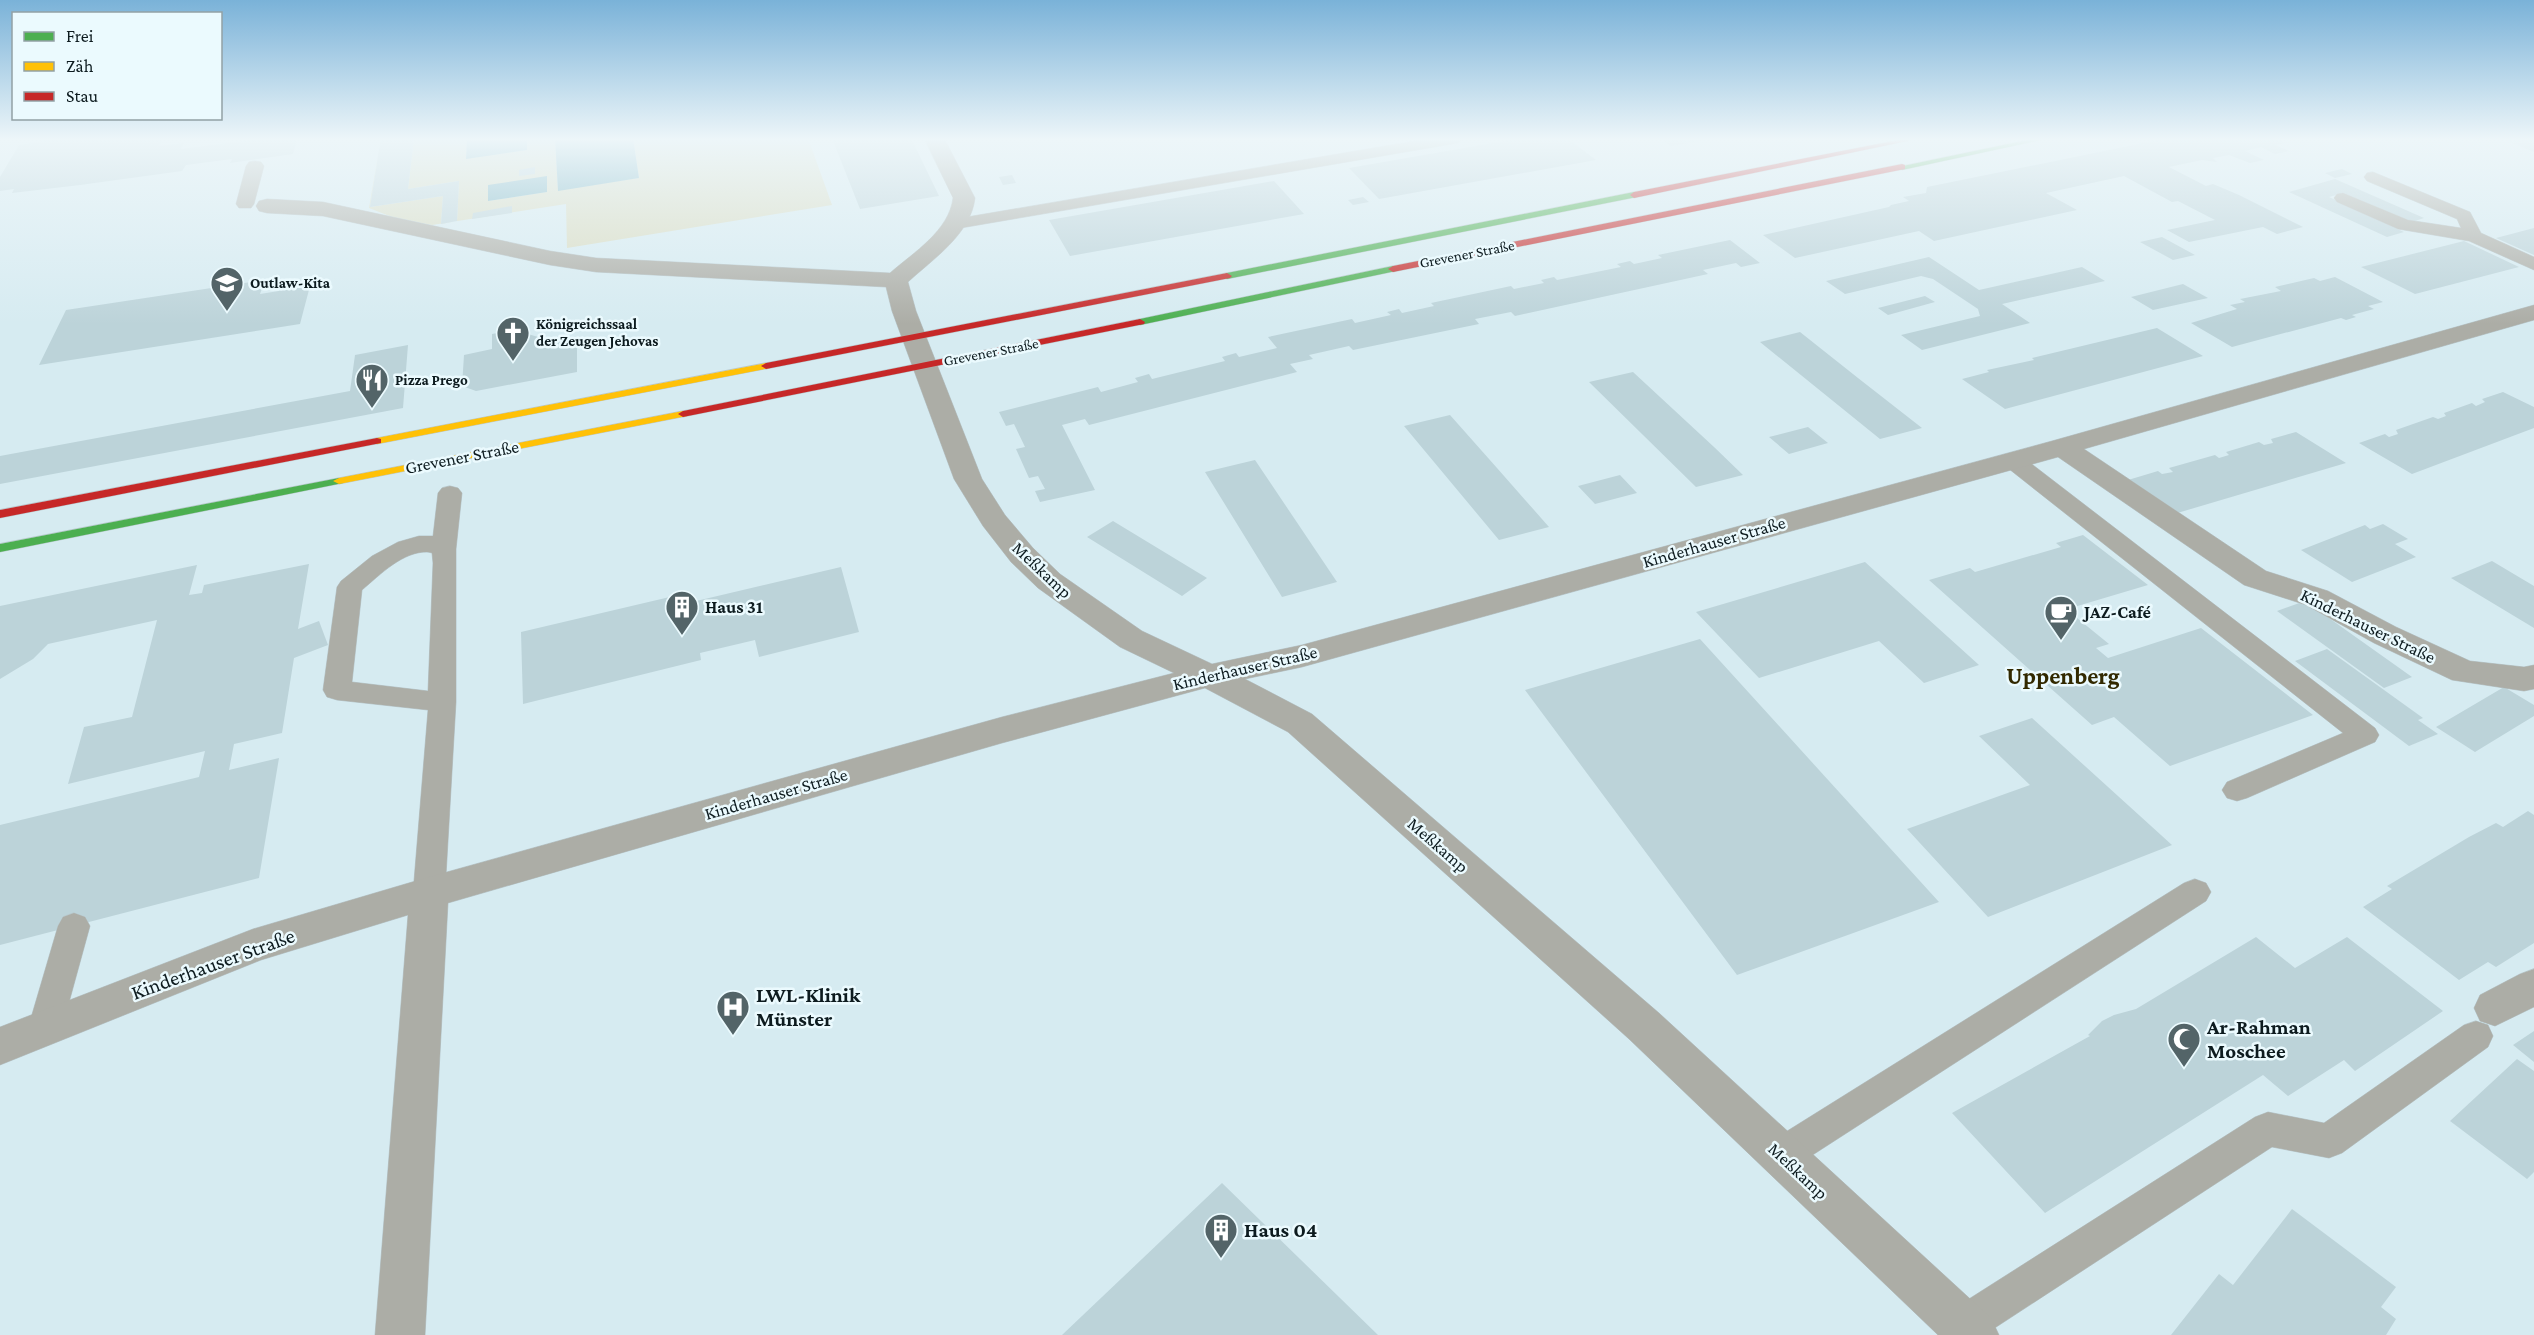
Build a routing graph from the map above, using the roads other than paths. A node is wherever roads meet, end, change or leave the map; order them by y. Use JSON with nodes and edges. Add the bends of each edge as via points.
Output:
{"nodes":[{"id":1,"x":256,"y":200,"type":"edge"},
{"id":2,"x":964,"y":200,"type":"edge"},
{"id":3,"x":1094,"y":200,"type":"edge"},
{"id":4,"x":1604,"y":200,"type":"edge"},
{"id":5,"x":1738,"y":200,"type":"edge"},
{"id":6,"x":2348,"y":200,"type":"edge"},
{"id":7,"x":2427,"y":200,"type":"edge"},
{"id":8,"x":256,"y":205,"type":"joint"},
{"id":9,"x":955,"y":224,"type":"junction"},
{"id":10,"x":2474,"y":236,"type":"junction"},
{"id":11,"x":2534,"y":264,"type":"edge"},
{"id":12,"x":896,"y":280,"type":"junction"},
{"id":13,"x":2534,"y":312,"type":"edge"},
{"id":14,"x":914,"y":337,"type":"junction"},
{"id":15,"x":924,"y":365,"type":"junction"},
{"id":16,"x":2062,"y":447,"type":"junction"},
{"id":17,"x":2012,"y":460,"type":"junction"},
{"id":18,"x":450,"y":493,"type":"dead end"},
{"id":19,"x":0,"y":514,"type":"edge"},
{"id":20,"x":0,"y":548,"type":"edge"},
{"id":21,"x":444,"y":549,"type":"junction"},
{"id":22,"x":1208,"y":676,"type":"junction"},
{"id":23,"x":2534,"y":677,"type":"edge"},
{"id":24,"x":441,"y":702,"type":"junction"},
{"id":25,"x":2237,"y":790,"type":"dead end"},
{"id":26,"x":429,"y":892,"type":"junction"},
{"id":27,"x":2195,"y":892,"type":"dead end"},
{"id":28,"x":74,"y":926,"type":"dead end"},
{"id":29,"x":2534,"y":986,"type":"edge"},
{"id":30,"x":2486,"y":1022,"type":"joint"},
{"id":31,"x":45,"y":1029,"type":"junction"},
{"id":32,"x":0,"y":1046,"type":"edge"},
{"id":33,"x":1781,"y":1155,"type":"junction"},
{"id":34,"x":1969,"y":1330,"type":"edge"},
{"id":35,"x":400,"y":1335,"type":"edge"}],
"edges":[{"from":1,"to":8,"type":"lane"},
{"from":2,"to":9,"type":"street"},
{"from":3,"to":9,"type":"lane"},
{"from":4,"to":14,"type":"main road","name":"Grevener Straße"},
{"from":5,"to":15,"type":"main road","name":"Grevener Straße"},
{"from":6,"to":10,"type":"lane","via":[[2404,225]]},
{"from":7,"to":10,"type":"lane","via":[[2464,216]]},
{"from":8,"to":12,"type":"street","via":[[323,208],[596,265]]},
{"from":9,"to":12,"type":"street"},
{"from":10,"to":11,"type":"lane"},
{"from":12,"to":14,"type":"street"},
{"from":13,"to":16,"type":"street","name":"Kinderhauser Straße"},
{"from":14,"to":15,"type":"street","name":"Grevener Straße"},
{"from":14,"to":19,"type":"main road","name":"Grevener Straße"},
{"from":15,"to":20,"type":"main road","name":"Grevener Straße"},
{"from":15,"to":22,"type":"street","name":"Meßkamp","via":[[968,479],[993,520],[1022,555],[1049,581],[1131,639]]},
{"from":16,"to":17,"type":"street","name":"Kinderhauser Straße"},
{"from":16,"to":23,"type":"street","name":"Kinderhauser Straße","via":[[2255,578],[2317,598],[2464,672]]},
{"from":17,"to":22,"type":"street","name":"Kinderhauser Straße","via":[[1302,656]]},
{"from":17,"to":25,"type":"lane","via":[[2366,735]]},
{"from":18,"to":21,"type":"lane"},
{"from":21,"to":24,"type":"lane"},
{"from":21,"to":24,"type":"lane","via":[[424,543],[405,547],[386,557],[350,587],[337,690]]},
{"from":22,"to":26,"type":"street","name":"Kinderhauser Straße","via":[[1002,730]]},
{"from":22,"to":33,"type":"street","name":"Meßkamp","via":[[1300,723],[1644,1026]]},
{"from":24,"to":26,"type":"lane"},
{"from":26,"to":31,"type":"street","name":"Kinderhauser Straße","via":[[253,946]]},
{"from":26,"to":35,"type":"street"},
{"from":27,"to":33,"type":"lane"},
{"from":28,"to":31,"type":"lane"},
{"from":29,"to":30,"type":"street"},
{"from":30,"to":34,"type":"lane","via":[[2329,1141],[2268,1129]]},
{"from":31,"to":32,"type":"street","name":"Kinderhauser Straße"},
{"from":33,"to":34,"type":"street","name":"Meßkamp"}]}
